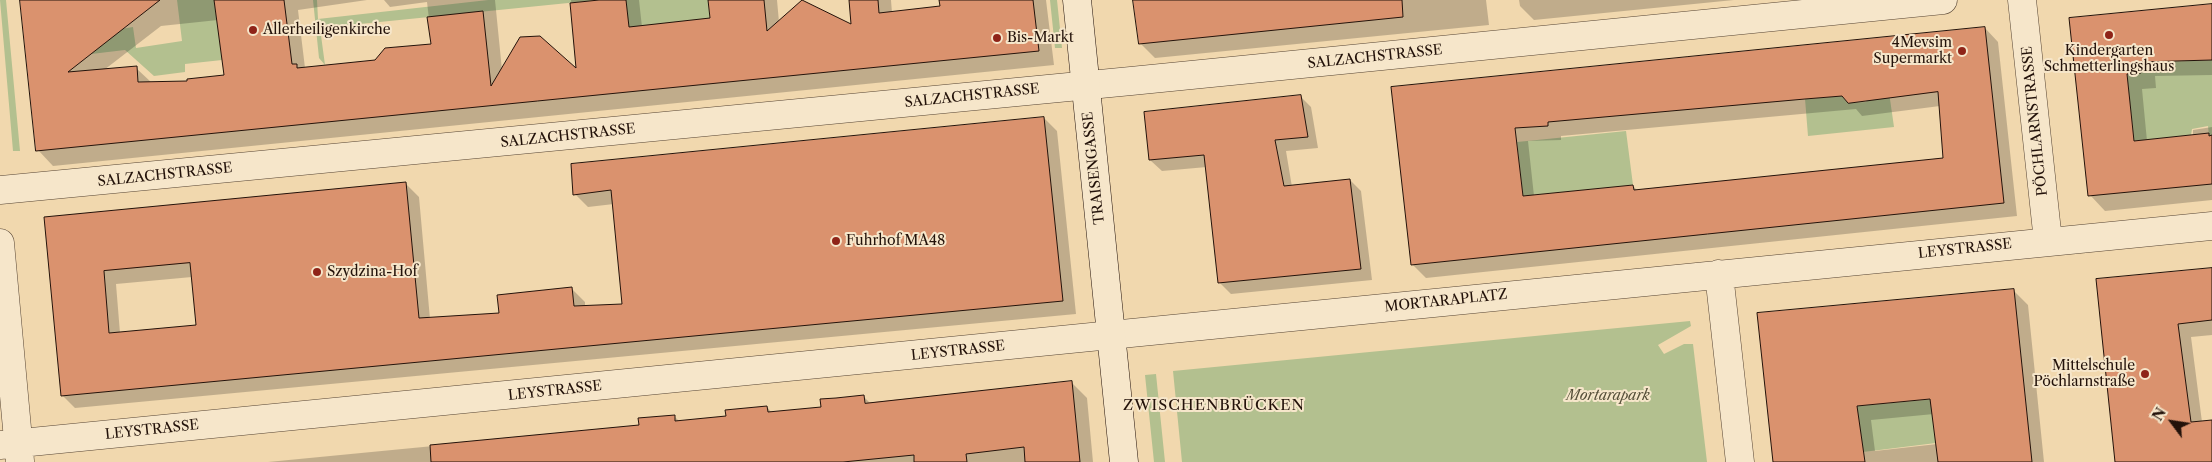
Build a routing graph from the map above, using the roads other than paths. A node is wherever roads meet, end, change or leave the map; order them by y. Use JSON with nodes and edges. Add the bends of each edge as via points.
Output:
{"nodes":[{"id":1,"x":1077,"y":0,"type":"edge"},
{"id":2,"x":1943,"y":0,"type":"edge"},
{"id":3,"x":2022,"y":0,"type":"edge"},
{"id":4,"x":1085,"y":85,"type":"junction"},
{"id":5,"x":0,"y":190,"type":"edge"},
{"id":6,"x":2212,"y":226,"type":"edge"},
{"id":7,"x":2048,"y":241,"type":"junction"},
{"id":8,"x":0,"y":243,"type":"edge"},
{"id":9,"x":1719,"y":274,"type":"junction"},
{"id":10,"x":1111,"y":336,"type":"junction"},
{"id":11,"x":13,"y":450,"type":"edge"},
{"id":12,"x":1124,"y":462,"type":"edge"},
{"id":13,"x":1740,"y":462,"type":"edge"}],
"edges":[{"from":1,"to":4,"type":"street","name":"TRAISENGASSE"},
{"from":2,"to":4,"type":"street","name":"SALZACHSTRASSE"},
{"from":3,"to":7,"type":"street","name":"PÖCHLARNSTRASSE"},
{"from":4,"to":5,"type":"street","name":"SALZACHSTRASSE"},
{"from":4,"to":10,"type":"street","name":"TRAISENGASSE"},
{"from":6,"to":7,"type":"street","name":"LEYSTRASSE"},
{"from":7,"to":9,"type":"street","name":"LEYSTRASSE"},
{"from":8,"to":11,"type":"street"},
{"from":9,"to":10,"type":"street","name":"MORTARAPLATZ"},
{"from":9,"to":13,"type":"street"},
{"from":10,"to":11,"type":"street","name":"LEYSTRASSE"},
{"from":10,"to":12,"type":"street"}]}
